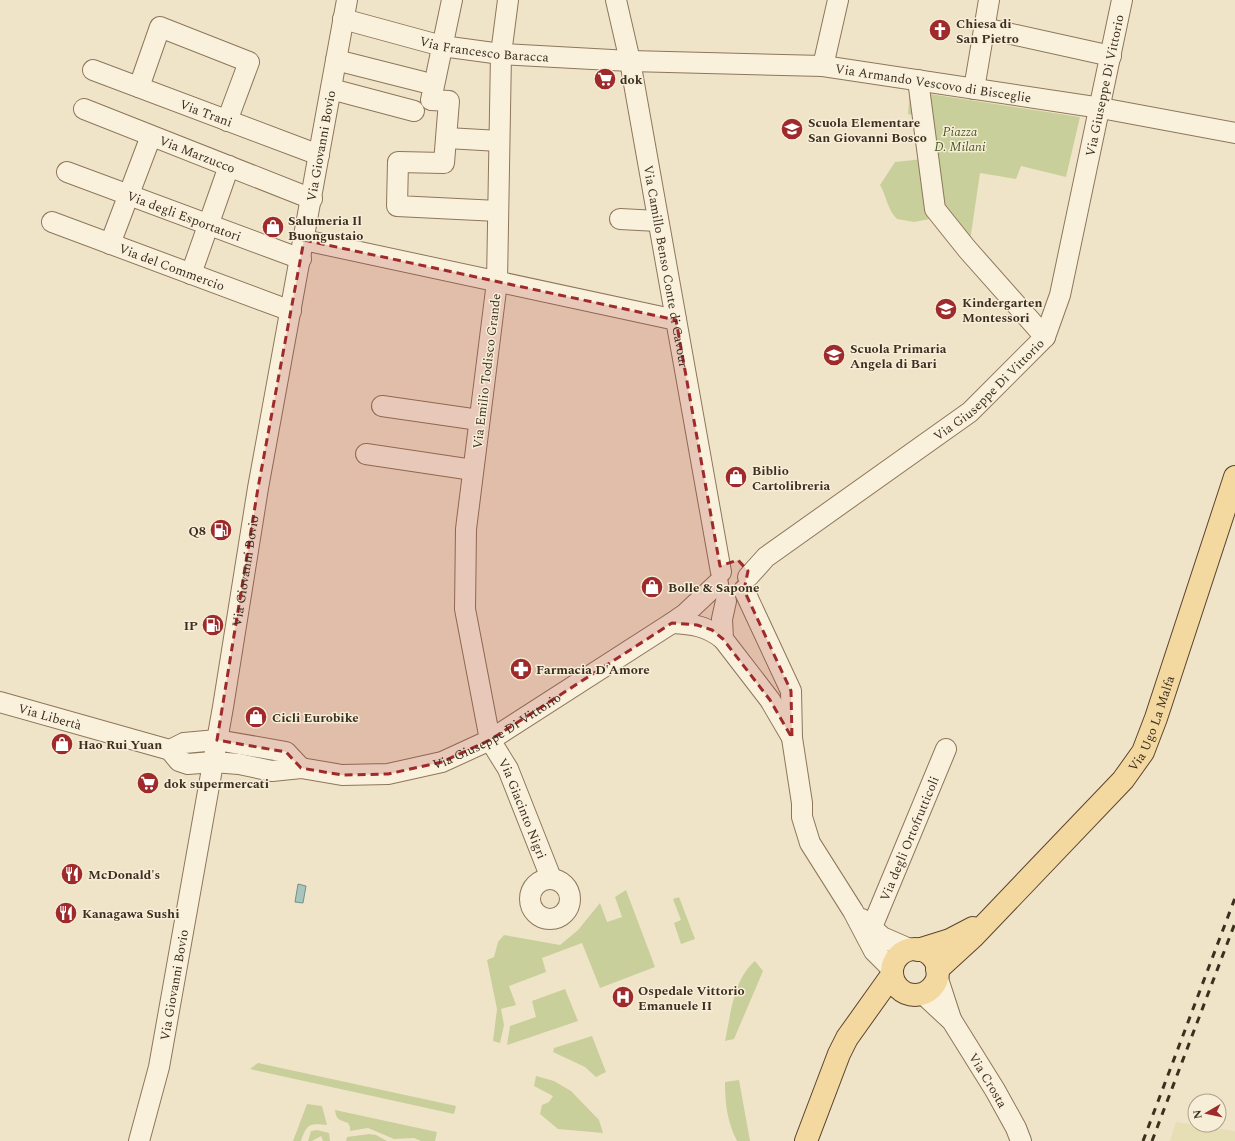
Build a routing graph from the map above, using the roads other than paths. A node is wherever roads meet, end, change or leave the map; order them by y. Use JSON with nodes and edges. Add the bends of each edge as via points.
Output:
{"nodes":[{"id":1,"x":452,"y":0,"type":"edge"},
{"id":2,"x":508,"y":0,"type":"edge"},
{"id":3,"x":616,"y":0,"type":"edge"},
{"id":4,"x":838,"y":0,"type":"edge"},
{"id":5,"x":989,"y":0,"type":"edge"},
{"id":6,"x":1122,"y":0,"type":"edge"},
{"id":7,"x":345,"y":9,"type":"edge"},
{"id":8,"x":984,"y":28,"type":"junction"},
{"id":9,"x":442,"y":46,"type":"junction"},
{"id":10,"x":501,"y":54,"type":"junction"},
{"id":11,"x":1111,"y":56,"type":"junction"},
{"id":12,"x":336,"y":60,"type":"junction"},
{"id":13,"x":630,"y":61,"type":"junction"},
{"id":14,"x":823,"y":66,"type":"junction"},
{"id":15,"x":93,"y":70,"type":"dead end"},
{"id":16,"x":918,"y":80,"type":"junction"},
{"id":17,"x":423,"y":82,"type":"dead end"},
{"id":18,"x":139,"y":87,"type":"junction"},
{"id":19,"x":331,"y":89,"type":"junction"},
{"id":20,"x":974,"y":89,"type":"junction"},
{"id":21,"x":1101,"y":108,"type":"junction"},
{"id":22,"x":84,"y":109,"type":"dead end"},
{"id":23,"x":414,"y":111,"type":"dead end"},
{"id":24,"x":227,"y":121,"type":"junction"},
{"id":25,"x":1235,"y":133,"type":"edge"},
{"id":26,"x":151,"y":136,"type":"junction"},
{"id":27,"x":447,"y":138,"type":"junction"},
{"id":28,"x":500,"y":141,"type":"junction"},
{"id":29,"x":319,"y":155,"type":"junction"},
{"id":30,"x":229,"y":166,"type":"junction"},
{"id":31,"x":67,"y":172,"type":"dead end"},
{"id":32,"x":128,"y":195,"type":"junction"},
{"id":33,"x":312,"y":199,"type":"junction"},
{"id":34,"x":498,"y":211,"type":"junction"},
{"id":35,"x":620,"y":220,"type":"dead end"},
{"id":36,"x":52,"y":222,"type":"dead end"},
{"id":37,"x":658,"y":222,"type":"junction"},
{"id":38,"x":208,"y":225,"type":"junction"},
{"id":39,"x":110,"y":244,"type":"junction"},
{"id":40,"x":303,"y":250,"type":"junction"},
{"id":41,"x":191,"y":274,"type":"junction"},
{"id":42,"x":497,"y":282,"type":"junction"},
{"id":43,"x":291,"y":311,"type":"junction"},
{"id":44,"x":676,"y":320,"type":"junction"},
{"id":45,"x":1045,"y":337,"type":"junction"},
{"id":46,"x":382,"y":406,"type":"dead end"},
{"id":47,"x":479,"y":420,"type":"junction"},
{"id":48,"x":366,"y":454,"type":"dead end"},
{"id":49,"x":473,"y":470,"type":"junction"},
{"id":50,"x":1235,"y":477,"type":"edge"},
{"id":51,"x":732,"y":581,"type":"junction"},
{"id":52,"x":678,"y":619,"type":"junction"},
{"id":53,"x":723,"y":639,"type":"junction"},
{"id":54,"x":0,"y":702,"type":"edge"},
{"id":55,"x":792,"y":738,"type":"junction"},
{"id":56,"x":217,"y":740,"type":"junction"},
{"id":57,"x":490,"y":740,"type":"junction"},
{"id":58,"x":946,"y":749,"type":"dead end"},
{"id":59,"x":170,"y":750,"type":"junction"},
{"id":60,"x":213,"y":762,"type":"junction"},
{"id":61,"x":301,"y":768,"type":"junction"},
{"id":62,"x":550,"y":878,"type":"dead end"},
{"id":63,"x":853,"y":911,"type":"junction"},
{"id":64,"x":987,"y":921,"type":"junction"},
{"id":65,"x":872,"y":928,"type":"junction"},
{"id":66,"x":915,"y":950,"type":"junction"},
{"id":67,"x":892,"y":972,"type":"junction"},
{"id":68,"x":937,"y":973,"type":"junction"},
{"id":69,"x":914,"y":993,"type":"junction"},
{"id":70,"x":860,"y":1020,"type":"junction"},
{"id":71,"x":952,"y":1021,"type":"junction"},
{"id":72,"x":139,"y":1141,"type":"edge"},
{"id":73,"x":806,"y":1141,"type":"edge"},
{"id":74,"x":1021,"y":1141,"type":"edge"}],
"edges":[{"from":1,"to":9,"type":"street"},
{"from":2,"to":10,"type":"street","name":"Via Emilio Todisco Grande"},
{"from":3,"to":13,"type":"street","name":"Via Camillo Benso Conte di Cavour"},
{"from":4,"to":14,"type":"street"},
{"from":5,"to":8,"type":"street"},
{"from":6,"to":11,"type":"street","name":"Via Giuseppe Di Vittorio"},
{"from":7,"to":9,"type":"street","name":"Via Francesco Baracca"},
{"from":7,"to":12,"type":"street","name":"Via Giovanni Bovio"},
{"from":8,"to":11,"type":"street"},
{"from":8,"to":20,"type":"street"},
{"from":9,"to":10,"type":"street","name":"Via Francesco Baracca"},
{"from":9,"to":27,"type":"street","via":[[431,100],[449,101]]},
{"from":10,"to":13,"type":"street","name":"Via Francesco Baracca"},
{"from":10,"to":28,"type":"street","name":"Via Emilio Todisco Grande"},
{"from":11,"to":21,"type":"street","name":"Via Giuseppe Di Vittorio"},
{"from":12,"to":17,"type":"street"},
{"from":12,"to":19,"type":"street","name":"Via Giovanni Bovio"},
{"from":13,"to":14,"type":"street","name":"Via Armando Vescovo di Bisceglie"},
{"from":13,"to":37,"type":"street","name":"Via Camillo Benso Conte di Cavour"},
{"from":14,"to":16,"type":"street","name":"Via Armando Vescovo di Bisceglie"},
{"from":15,"to":18,"type":"street","name":"Via Trani"},
{"from":16,"to":20,"type":"street","name":"Via Armando Vescovo di Bisceglie"},
{"from":16,"to":45,"type":"street","via":[[935,209]]},
{"from":18,"to":24,"type":"street","name":"Via Trani"},
{"from":18,"to":24,"type":"street","via":[[160,27],[249,62]]},
{"from":19,"to":23,"type":"street"},
{"from":19,"to":29,"type":"street","name":"Via Giovanni Bovio"},
{"from":20,"to":21,"type":"street","name":"Via Armando Vescovo di Bisceglie"},
{"from":21,"to":25,"type":"street","name":"Via Armando Vescovo di Bisceglie"},
{"from":21,"to":45,"type":"street","name":"Via Giuseppe Di Vittorio","via":[[1060,295]]},
{"from":22,"to":26,"type":"street","name":"Via Marzucco"},
{"from":24,"to":29,"type":"street","name":"Via Trani"},
{"from":26,"to":30,"type":"street","name":"Via Marzucco"},
{"from":26,"to":32,"type":"street"},
{"from":27,"to":28,"type":"street"},
{"from":27,"to":34,"type":"street","via":[[444,163],[398,162],[397,206]]},
{"from":28,"to":34,"type":"street","name":"Via Emilio Todisco Grande"},
{"from":29,"to":33,"type":"street","name":"Via Giovanni Bovio"},
{"from":30,"to":33,"type":"street","name":"Via Marzucco"},
{"from":30,"to":38,"type":"street"},
{"from":31,"to":32,"type":"street","name":"Via degli Esportatori"},
{"from":32,"to":38,"type":"street","name":"Via degli Esportatori"},
{"from":32,"to":39,"type":"street"},
{"from":33,"to":40,"type":"street","name":"Via Giovanni Bovio"},
{"from":34,"to":42,"type":"street","name":"Via Emilio Todisco Grande"},
{"from":35,"to":37,"type":"street"},
{"from":36,"to":39,"type":"street","name":"Via del Commercio"},
{"from":37,"to":44,"type":"street","name":"Via Camillo Benso Conte di Cavour"},
{"from":38,"to":40,"type":"street","name":"Via degli Esportatori"},
{"from":38,"to":41,"type":"street"},
{"from":39,"to":41,"type":"street","name":"Via del Commercio"},
{"from":40,"to":42,"type":"street","name":"Via degli Esportatori"},
{"from":40,"to":43,"type":"street","name":"Via Giovanni Bovio"},
{"from":41,"to":43,"type":"street","name":"Via del Commercio"},
{"from":42,"to":44,"type":"street","name":"Via degli Esportatori"},
{"from":42,"to":47,"type":"street","name":"Via Emilio Todisco Grande"},
{"from":43,"to":56,"type":"street","name":"Via Giovanni Bovio","via":[[258,488]]},
{"from":44,"to":51,"type":"street","name":"Via Camillo Benso Conte di Cavour","via":[[714,533]]},
{"from":45,"to":51,"type":"street","name":"Via Giuseppe Di Vittorio","via":[[970,412]]},
{"from":46,"to":47,"type":"street"},
{"from":47,"to":49,"type":"street","name":"Via Emilio Todisco Grande"},
{"from":48,"to":49,"type":"street"},
{"from":49,"to":57,"type":"street","name":"Via Emilio Todisco Grande","via":[[466,529],[465,609]]},
{"from":50,"to":64,"type":"main road","name":"Via Ugo La Malfa","via":[[1143,752],[1123,780]]},
{"from":51,"to":52,"type":"street","name":"Via Giuseppe Di Vittorio"},
{"from":51,"to":53,"type":"street","via":[[722,619]]},
{"from":51,"to":55,"type":"street","name":"Via Camillo Benso Conte di Cavour","via":[[791,691]]},
{"from":52,"to":53,"type":"street","via":[[712,630]]},
{"from":52,"to":57,"type":"street","name":"Via Giuseppe Di Vittorio"},
{"from":53,"to":55,"type":"street","name":"Via Camillo Benso Conte di Cavour","via":[[770,700]]},
{"from":54,"to":59,"type":"street","name":"Via Libertà"},
{"from":55,"to":63,"type":"street","name":"Via Camillo Benso Conte di Cavour","via":[[802,817],[810,843]]},
{"from":56,"to":59,"type":"street","via":[[184,743]]},
{"from":56,"to":60,"type":"street","name":"Via Giovanni Bovio"},
{"from":56,"to":61,"type":"street","via":[[286,752]]},
{"from":57,"to":61,"type":"street","name":"Via Giuseppe Di Vittorio","via":[[442,762],[388,774],[342,775]]},
{"from":57,"to":62,"type":"street","name":"Via Giacinto Nigri","via":[[508,769]]},
{"from":58,"to":65,"type":"street","name":"Via degli Ortofrutticoli"},
{"from":59,"to":60,"type":"street","name":"Via Libertà","via":[[179,761],[188,764]]},
{"from":60,"to":61,"type":"street","name":"Via Giuseppe Di Vittorio","via":[[272,771]]},
{"from":60,"to":72,"type":"street","name":"Via Giovanni Bovio","via":[[159,1067]]},
{"from":63,"to":65,"type":"street"},
{"from":63,"to":67,"type":"street","via":[[874,951]]},
{"from":64,"to":66,"type":"main road","via":[[950,940]]},
{"from":64,"to":68,"type":"main road","name":"Via Ugo La Malfa"},
{"from":65,"to":66,"type":"street","via":[[882,937]]},
{"from":66,"to":67,"type":"main road","via":[[907,951],[897,958]]},
{"from":66,"to":68,"type":"main road","via":[[924,952],[933,959]]},
{"from":67,"to":69,"type":"main road","via":[[896,986]]},
{"from":67,"to":70,"type":"main road"},
{"from":68,"to":69,"type":"main road","via":[[932,987]]},
{"from":68,"to":71,"type":"street"},
{"from":69,"to":70,"type":"main road","via":[[892,999]]},
{"from":69,"to":71,"type":"street"},
{"from":70,"to":73,"type":"main road","via":[[839,1054]]},
{"from":71,"to":74,"type":"street","name":"Via Crosta","via":[[995,1090]]}]}
